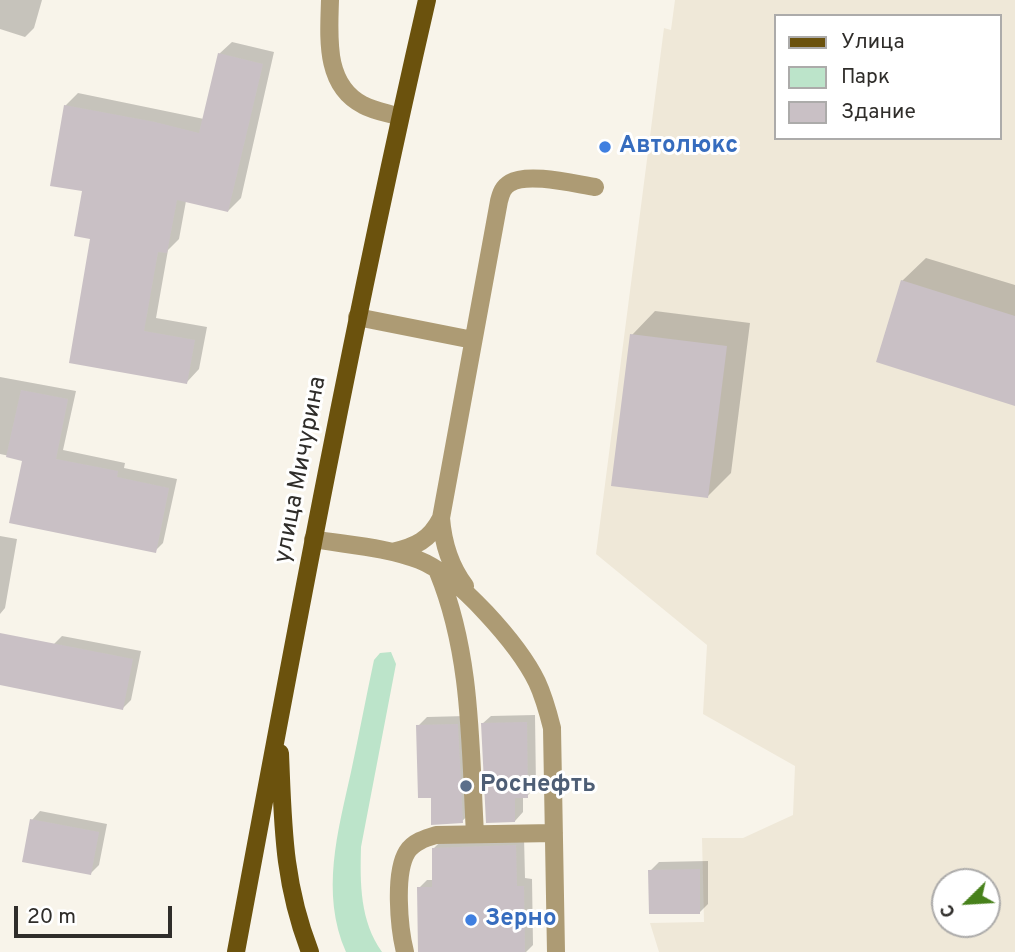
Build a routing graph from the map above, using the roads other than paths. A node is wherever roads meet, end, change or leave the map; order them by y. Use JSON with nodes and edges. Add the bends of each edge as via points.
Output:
{"nodes":[{"id":1,"x":330,"y":0,"type":"edge"},
{"id":2,"x":427,"y":0,"type":"edge"},
{"id":3,"x":400,"y":117,"type":"junction"},
{"id":4,"x":595,"y":187,"type":"dead end"},
{"id":5,"x":357,"y":317,"type":"junction"},
{"id":6,"x":473,"y":340,"type":"junction"},
{"id":7,"x":441,"y":518,"type":"junction"},
{"id":8,"x":313,"y":539,"type":"junction"},
{"id":9,"x":391,"y":553,"type":"junction"},
{"id":10,"x":437,"y":570,"type":"junction"},
{"id":11,"x":475,"y":600,"type":"junction"},
{"id":12,"x":279,"y":721,"type":"junction"},
{"id":13,"x":554,"y":833,"type":"junction"},
{"id":14,"x":475,"y":834,"type":"junction"},
{"id":15,"x":236,"y":952,"type":"edge"},
{"id":16,"x":310,"y":952,"type":"edge"},
{"id":17,"x":405,"y":952,"type":"edge"},
{"id":18,"x":556,"y":952,"type":"edge"}],
"edges":[{"from":1,"to":3,"type":"lane","via":[[329,46],[341,85],[363,106]]},
{"from":2,"to":3,"type":"main road","name":"улица Мичурина"},
{"from":3,"to":5,"type":"main road","name":"улица Мичурина"},
{"from":4,"to":6,"type":"lane","via":[[529,178],[502,190]]},
{"from":5,"to":6,"type":"lane"},
{"from":5,"to":8,"type":"main road","name":"улица Мичурина"},
{"from":6,"to":7,"type":"lane"},
{"from":7,"to":9,"type":"lane","via":[[423,542]]},
{"from":7,"to":11,"type":"lane","via":[[449,558]]},
{"from":8,"to":9,"type":"lane"},
{"from":8,"to":12,"type":"main road","name":"улица Мичурина"},
{"from":9,"to":10,"type":"lane"},
{"from":10,"to":11,"type":"lane"},
{"from":10,"to":14,"type":"lane","via":[[449,598],[467,691]]},
{"from":11,"to":13,"type":"lane","via":[[525,663],[545,700],[552,728]]},
{"from":12,"to":15,"type":"main road","name":"улица Мичурина"},
{"from":12,"to":16,"type":"main road","via":[[287,872]]},
{"from":13,"to":14,"type":"lane"},
{"from":13,"to":18,"type":"lane"},
{"from":14,"to":17,"type":"lane","via":[[436,835],[408,849],[400,869]]}]}
